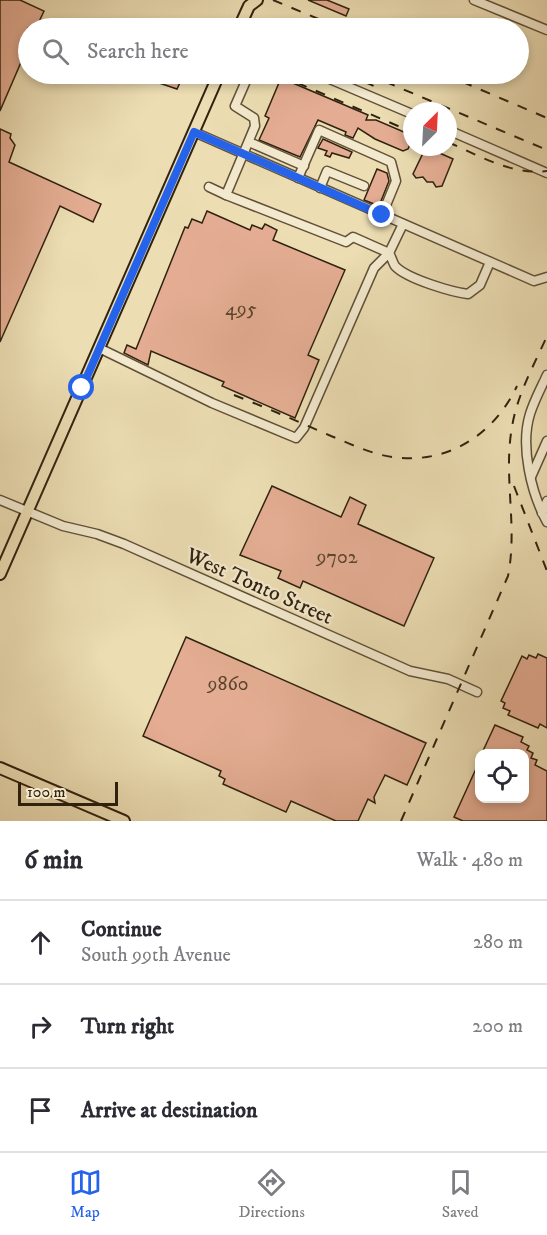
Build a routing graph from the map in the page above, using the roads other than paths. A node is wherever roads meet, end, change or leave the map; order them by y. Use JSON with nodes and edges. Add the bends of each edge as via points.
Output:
{"nodes":[{"id":1,"x":474,"y":0,"type":"edge"},
{"id":2,"x":251,"y":2,"type":"edge"},
{"id":3,"x":244,"y":18,"type":"edge"},
{"id":4,"x":518,"y":18,"type":"edge"},
{"id":5,"x":529,"y":23,"type":"edge"},
{"id":6,"x":547,"y":30,"type":"edge"},
{"id":7,"x":215,"y":84,"type":"edge"},
{"id":8,"x":245,"y":84,"type":"edge"},
{"id":9,"x":342,"y":84,"type":"edge"},
{"id":10,"x":403,"y":110,"type":"edge"},
{"id":11,"x":194,"y":132,"type":"junction"},
{"id":12,"x":457,"y":134,"type":"edge"},
{"id":13,"x":249,"y":142,"type":"junction"},
{"id":14,"x":244,"y":154,"type":"junction"},
{"id":15,"x":304,"y":166,"type":"junction"},
{"id":16,"x":547,"y":173,"type":"edge"},
{"id":17,"x":298,"y":178,"type":"junction"},
{"id":18,"x":364,"y":186,"type":"dead end"},
{"id":19,"x":209,"y":187,"type":"dead end"},
{"id":20,"x":320,"y":188,"type":"junction"},
{"id":21,"x":226,"y":195,"type":"junction"},
{"id":22,"x":382,"y":215,"type":"junction"},
{"id":23,"x":403,"y":224,"type":"junction"},
{"id":24,"x":389,"y":253,"type":"junction"},
{"id":25,"x":490,"y":262,"type":"junction"},
{"id":26,"x":547,"y":278,"type":"edge"},
{"id":27,"x":99,"y":348,"type":"junction"},
{"id":28,"x":547,"y":375,"type":"edge"},
{"id":29,"x":547,"y":441,"type":"edge"},
{"id":30,"x":531,"y":477,"type":"junction"},
{"id":31,"x":0,"y":500,"type":"edge"},
{"id":32,"x":547,"y":501,"type":"edge"},
{"id":33,"x":27,"y":512,"type":"junction"},
{"id":34,"x":542,"y":513,"type":"junction"},
{"id":35,"x":547,"y":522,"type":"edge"},
{"id":36,"x":0,"y":574,"type":"edge"},
{"id":37,"x":477,"y":692,"type":"dead end"},
{"id":38,"x":0,"y":768,"type":"edge"},
{"id":39,"x":124,"y":821,"type":"edge"}],
"edges":[{"from":1,"to":4,"type":"street"},
{"from":2,"to":3,"type":"main road"},
{"from":5,"to":6,"type":"street"},
{"from":7,"to":11,"type":"main road"},
{"from":8,"to":13,"type":"street","via":[[235,106],[254,118]]},
{"from":9,"to":10,"type":"street"},
{"from":11,"to":14,"type":"street"},
{"from":11,"to":27,"type":"main road"},
{"from":12,"to":16,"type":"street"},
{"from":13,"to":14,"type":"street"},
{"from":13,"to":15,"type":"street"},
{"from":14,"to":17,"type":"street"},
{"from":14,"to":21,"type":"street"},
{"from":15,"to":17,"type":"street"},
{"from":15,"to":22,"type":"street","via":[[319,130],[391,162],[396,181]]},
{"from":17,"to":20,"type":"street"},
{"from":18,"to":20,"type":"street","via":[[327,171]]},
{"from":19,"to":21,"type":"street"},
{"from":20,"to":22,"type":"street"},
{"from":21,"to":24,"type":"street","via":[[346,242],[353,237]]},
{"from":22,"to":23,"type":"street"},
{"from":23,"to":24,"type":"street"},
{"from":23,"to":25,"type":"street"},
{"from":24,"to":25,"type":"street","via":[[395,267],[418,279],[446,291],[468,294],[480,285]]},
{"from":24,"to":27,"type":"street","via":[[374,268],[304,428],[296,438],[212,403]]},
{"from":25,"to":26,"type":"street","via":[[534,281]]},
{"from":27,"to":33,"type":"main road"},
{"from":28,"to":30,"type":"street","via":[[529,414]]},
{"from":29,"to":30,"type":"street"},
{"from":30,"to":34,"type":"street"},
{"from":31,"to":33,"type":"street","name":"West Tonto Street"},
{"from":32,"to":34,"type":"street"},
{"from":33,"to":36,"type":"main road"},
{"from":33,"to":37,"type":"street","name":"West Tonto Street","via":[[115,541],[410,670],[448,679]]},
{"from":34,"to":35,"type":"street"},
{"from":38,"to":39,"type":"main road"}]}
